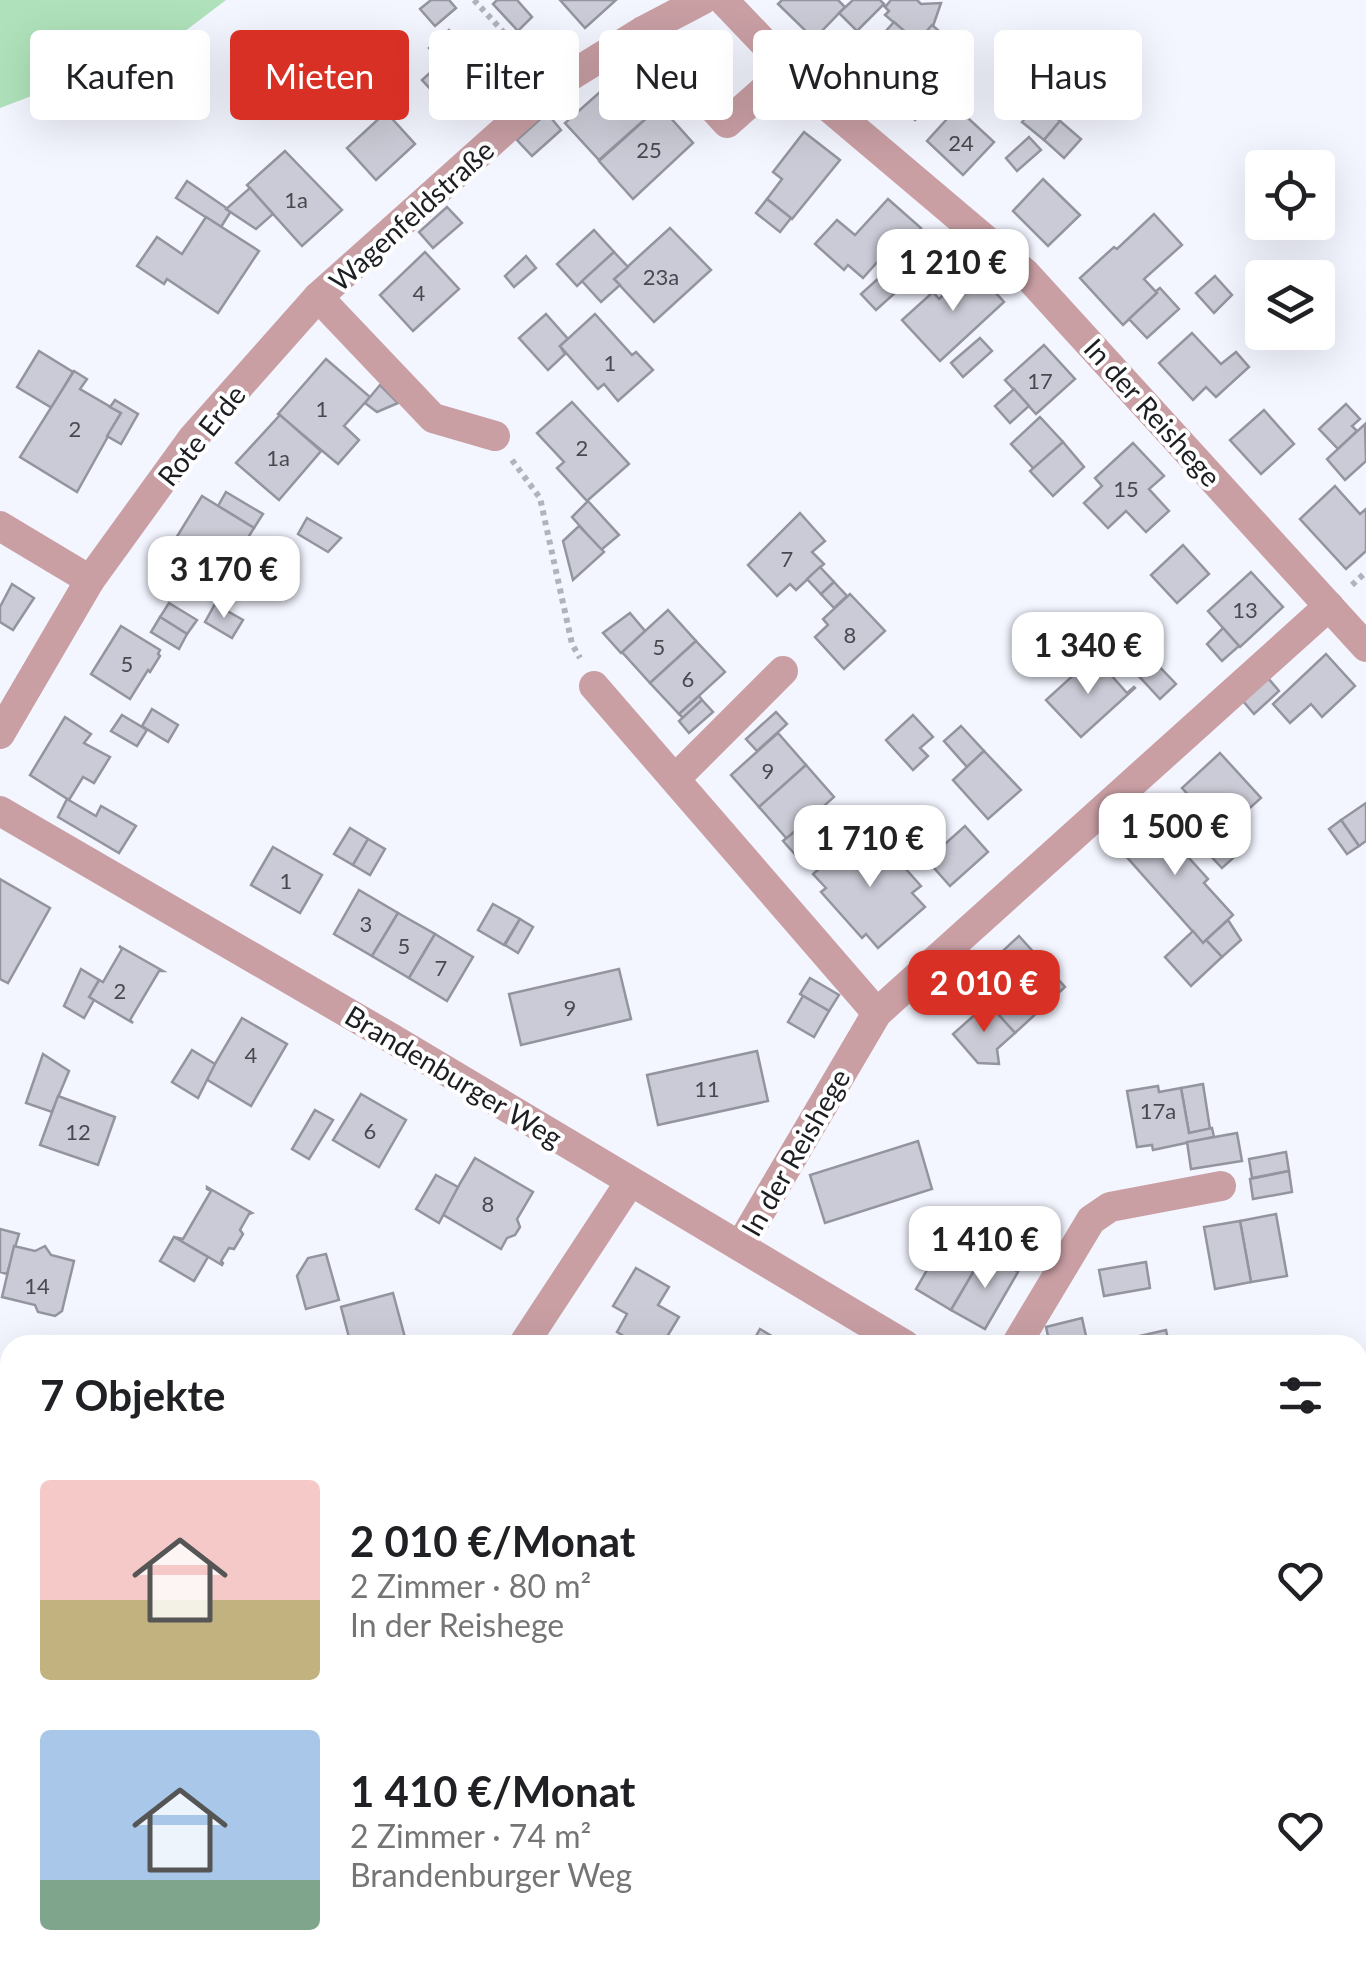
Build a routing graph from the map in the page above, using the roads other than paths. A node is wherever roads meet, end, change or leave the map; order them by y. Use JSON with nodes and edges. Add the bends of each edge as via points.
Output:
{"nodes":[{"id":1,"x":702,"y":0,"type":"edge"},
{"id":2,"x":723,"y":0,"type":"edge"},
{"id":3,"x":645,"y":30,"type":"edge"},
{"id":4,"x":753,"y":31,"type":"edge"},
{"id":5,"x":599,"y":58,"type":"edge"},
{"id":6,"x":753,"y":100,"type":"edge"},
{"id":7,"x":733,"y":118,"type":"edge"},
{"id":8,"x":843,"y":120,"type":"edge"},
{"id":9,"x":318,"y":298,"type":"junction"},
{"id":10,"x":495,"y":436,"type":"road end"},
{"id":11,"x":0,"y":526,"type":"edge"},
{"id":12,"x":90,"y":580,"type":"junction"},
{"id":13,"x":1328,"y":606,"type":"junction"},
{"id":14,"x":1366,"y":646,"type":"edge"},
{"id":15,"x":783,"y":671,"type":"dead end"},
{"id":16,"x":594,"y":686,"type":"road end"},
{"id":17,"x":0,"y":734,"type":"edge"},
{"id":18,"x":675,"y":778,"type":"junction"},
{"id":19,"x":0,"y":812,"type":"edge"},
{"id":20,"x":877,"y":1012,"type":"junction"},
{"id":21,"x":630,"y":1182,"type":"junction"},
{"id":22,"x":1221,"y":1186,"type":"dead end"},
{"id":23,"x":740,"y":1246,"type":"junction"},
{"id":24,"x":530,"y":1335,"type":"edge"},
{"id":25,"x":887,"y":1335,"type":"edge"},
{"id":26,"x":1022,"y":1335,"type":"edge"}],
"edges":[{"from":1,"to":3,"type":"street","name":"Wagenfeldstraße"},
{"from":2,"to":4,"type":"street","name":"In der Reishege"},
{"from":5,"to":9,"type":"street","name":"Wagenfeldstraße","via":[[554,86]]},
{"from":6,"to":7,"type":"street"},
{"from":8,"to":13,"type":"street","name":"In der Reishege","via":[[1026,274]]},
{"from":9,"to":10,"type":"street","via":[[433,418]]},
{"from":9,"to":12,"type":"street","name":"Rote Erde","via":[[192,440]]},
{"from":11,"to":12,"type":"street"},
{"from":12,"to":17,"type":"street","name":"Rote Erde"},
{"from":13,"to":14,"type":"street","name":"In der Reishege"},
{"from":13,"to":20,"type":"street","name":"In der Reishege"},
{"from":15,"to":18,"type":"street"},
{"from":16,"to":18,"type":"street"},
{"from":18,"to":20,"type":"street"},
{"from":19,"to":21,"type":"street","name":"Brandenburger Weg"},
{"from":20,"to":23,"type":"street","name":"In der Reishege"},
{"from":21,"to":23,"type":"street","name":"Brandenburger Weg"},
{"from":21,"to":24,"type":"street"},
{"from":22,"to":26,"type":"street","via":[[1110,1207],[1091,1220]]},
{"from":23,"to":25,"type":"street","name":"Brandenburger Weg"}]}
